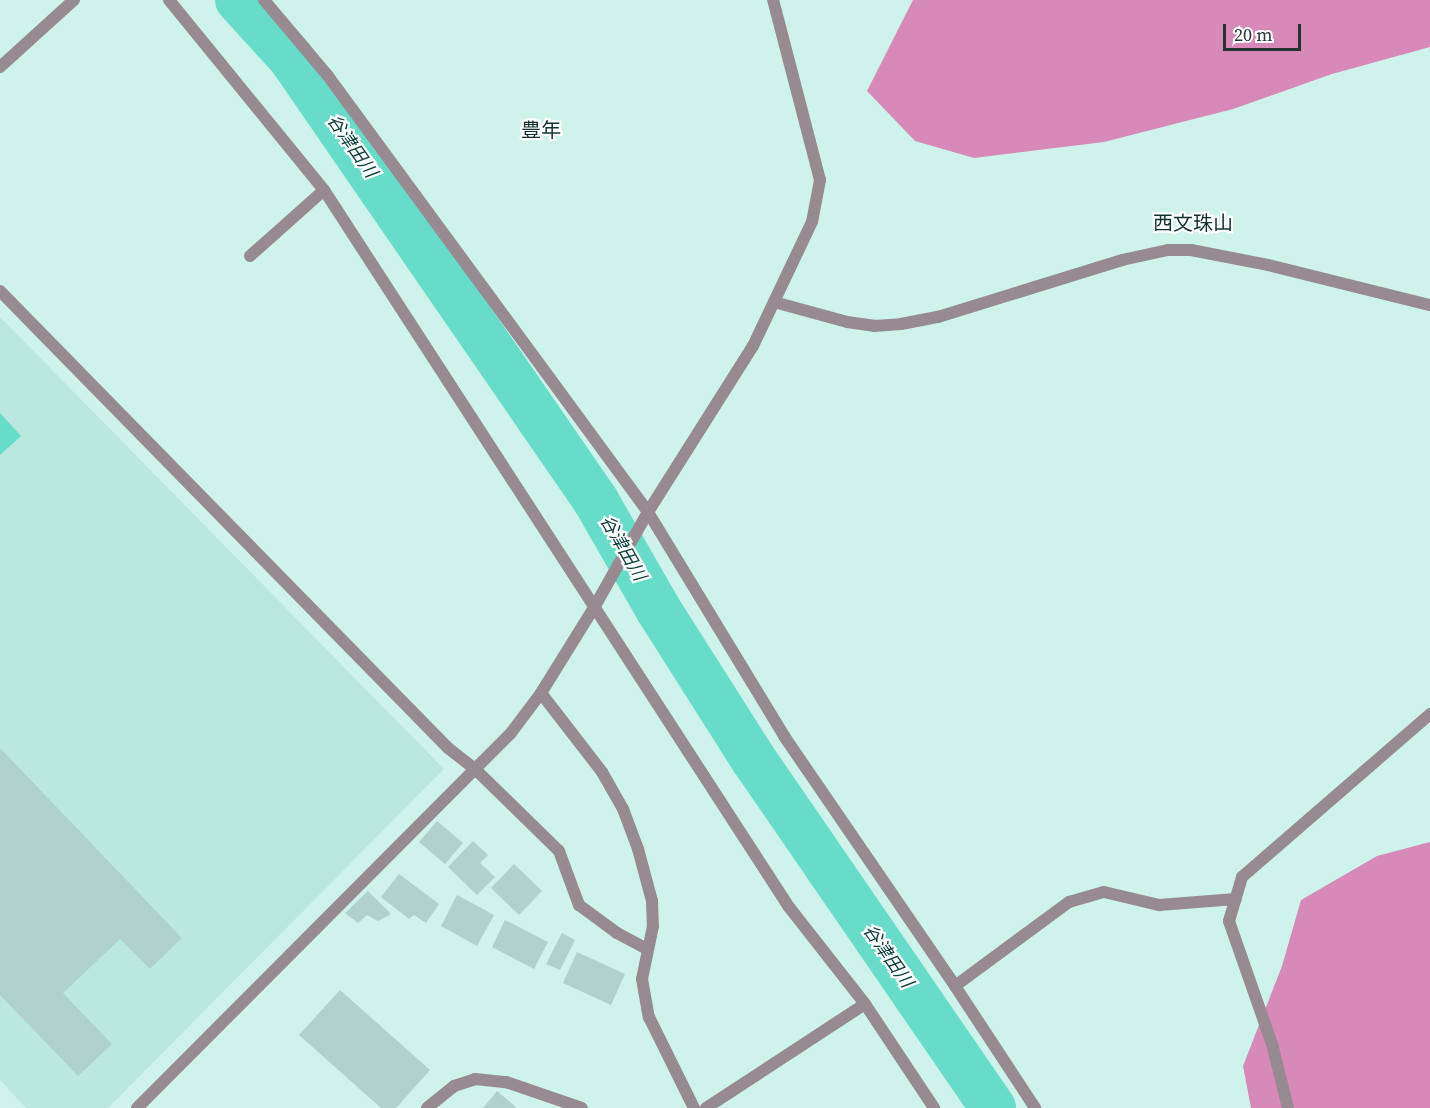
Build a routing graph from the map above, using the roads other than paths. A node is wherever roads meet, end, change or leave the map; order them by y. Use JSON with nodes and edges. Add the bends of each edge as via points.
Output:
{"nodes":[{"id":1,"x":74,"y":0,"type":"edge"},
{"id":2,"x":169,"y":0,"type":"edge"},
{"id":3,"x":264,"y":0,"type":"edge"},
{"id":4,"x":773,"y":0,"type":"edge"},
{"id":5,"x":0,"y":67,"type":"edge"},
{"id":6,"x":324,"y":190,"type":"junction"},
{"id":7,"x":250,"y":256,"type":"dead end"},
{"id":8,"x":0,"y":291,"type":"edge"},
{"id":9,"x":774,"y":302,"type":"junction"},
{"id":10,"x":1430,"y":305,"type":"edge"},
{"id":11,"x":648,"y":512,"type":"junction"},
{"id":12,"x":595,"y":606,"type":"junction"},
{"id":13,"x":541,"y":693,"type":"junction"},
{"id":14,"x":1430,"y":714,"type":"edge"},
{"id":15,"x":475,"y":769,"type":"junction"},
{"id":16,"x":1236,"y":898,"type":"junction"},
{"id":17,"x":647,"y":949,"type":"junction"},
{"id":18,"x":955,"y":986,"type":"junction"},
{"id":19,"x":865,"y":1004,"type":"junction"},
{"id":20,"x":137,"y":1108,"type":"edge"},
{"id":21,"x":427,"y":1108,"type":"edge"},
{"id":22,"x":582,"y":1108,"type":"edge"},
{"id":23,"x":694,"y":1108,"type":"edge"},
{"id":24,"x":706,"y":1108,"type":"edge"},
{"id":25,"x":934,"y":1108,"type":"edge"},
{"id":26,"x":1035,"y":1108,"type":"edge"},
{"id":27,"x":1288,"y":1108,"type":"edge"}],
"edges":[{"from":1,"to":5,"type":"street"},
{"from":2,"to":6,"type":"street"},
{"from":3,"to":11,"type":"street","via":[[328,76]]},
{"from":4,"to":9,"type":"street","via":[[820,180],[812,222]]},
{"from":6,"to":7,"type":"street"},
{"from":6,"to":12,"type":"street"},
{"from":8,"to":15,"type":"street","via":[[448,748]]},
{"from":9,"to":10,"type":"street","via":[[847,322],[873,326],[901,324],[938,317],[1111,263],[1168,250],[1191,250],[1258,262]]},
{"from":9,"to":11,"type":"street","via":[[753,346]]},
{"from":11,"to":12,"type":"street"},
{"from":11,"to":18,"type":"street","via":[[784,736]]},
{"from":12,"to":13,"type":"street"},
{"from":12,"to":19,"type":"street","via":[[789,907]]},
{"from":13,"to":15,"type":"street","via":[[511,733]]},
{"from":13,"to":17,"type":"street","via":[[602,772],[622,809],[652,901],[653,926]]},
{"from":14,"to":16,"type":"street","via":[[1242,878]]},
{"from":15,"to":17,"type":"street","via":[[559,850],[579,905]]},
{"from":15,"to":20,"type":"street"},
{"from":16,"to":18,"type":"street","via":[[1160,905],[1104,892],[1070,902]]},
{"from":16,"to":27,"type":"street","via":[[1228,921],[1272,1044]]},
{"from":17,"to":23,"type":"street","via":[[642,979],[649,1017]]},
{"from":18,"to":26,"type":"street"},
{"from":19,"to":24,"type":"street"},
{"from":19,"to":25,"type":"street"},
{"from":21,"to":22,"type":"street","via":[[454,1086],[475,1079],[506,1082]]}]}
